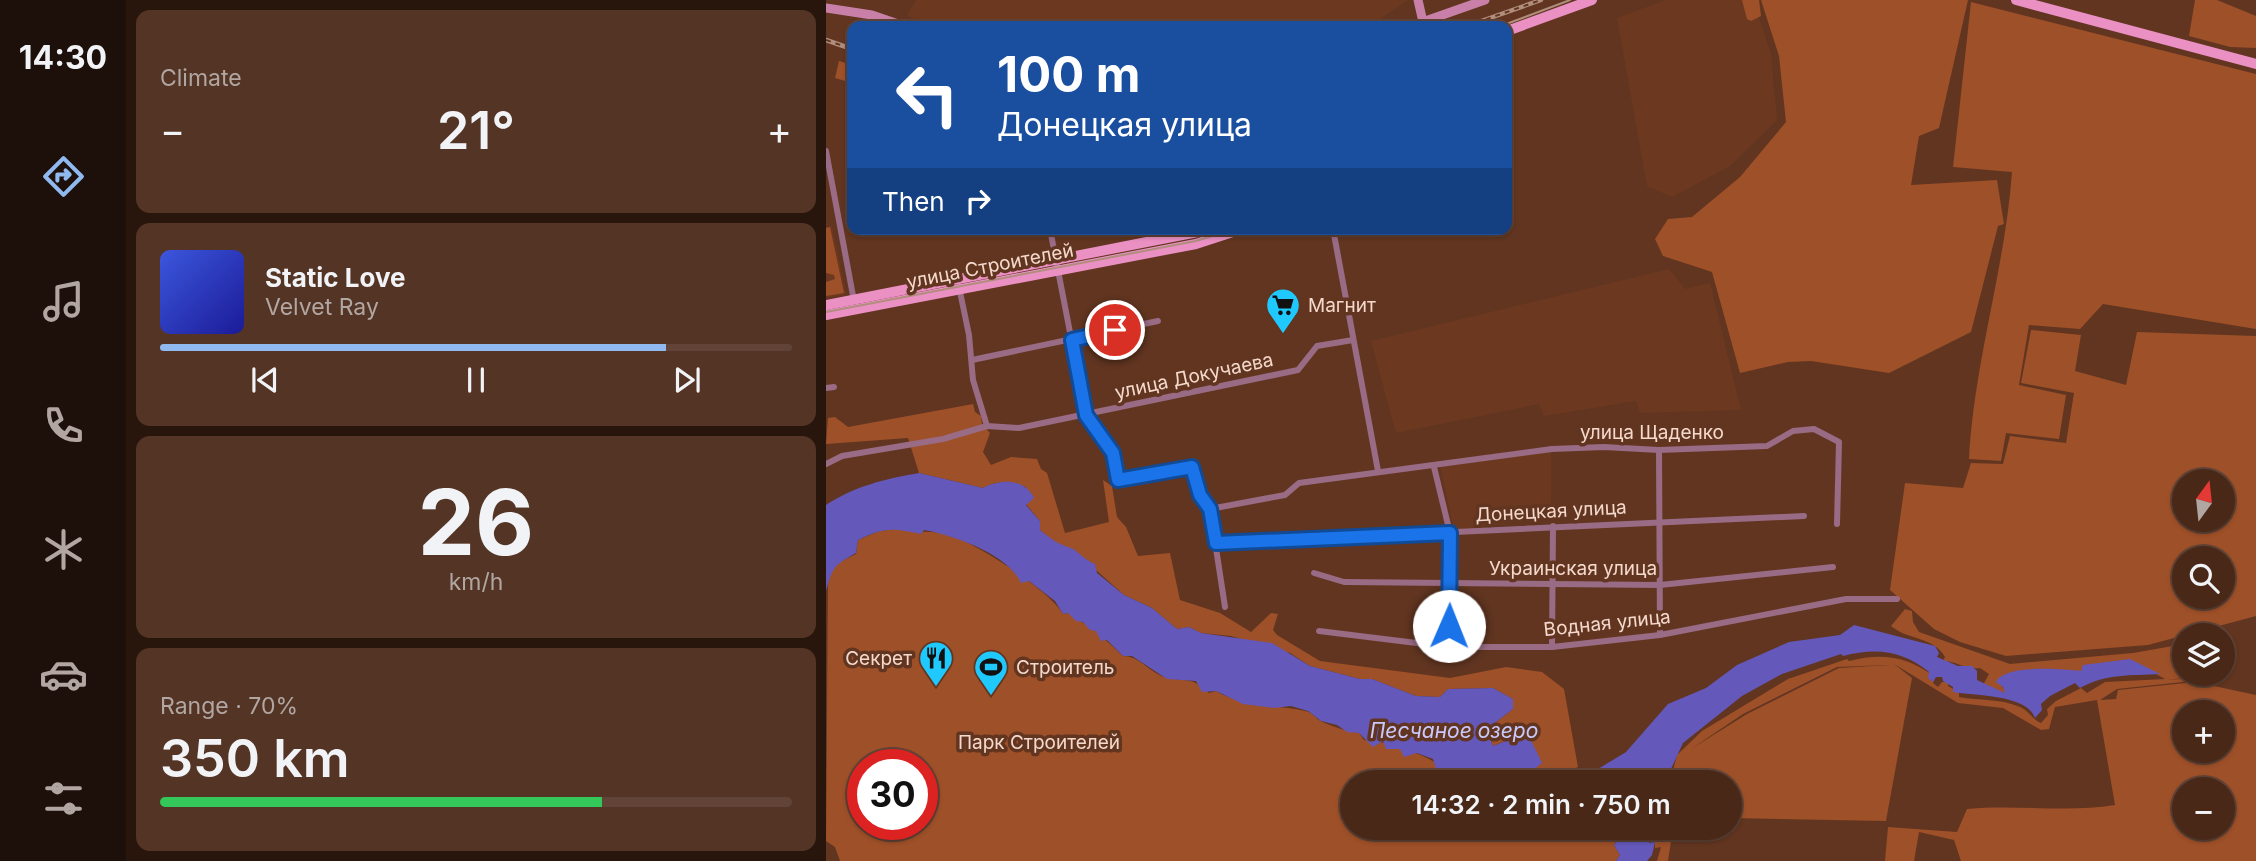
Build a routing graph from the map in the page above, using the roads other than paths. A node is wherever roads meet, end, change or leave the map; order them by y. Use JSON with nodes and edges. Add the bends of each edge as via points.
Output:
{"nodes":[{"id":1,"x":1418,"y":0,"type":"edge"},
{"id":2,"x":1485,"y":0,"type":"edge"},
{"id":3,"x":1592,"y":0,"type":"edge"},
{"id":4,"x":2016,"y":0,"type":"edge"},
{"id":5,"x":826,"y":8,"type":"edge"},
{"id":6,"x":889,"y":21,"type":"edge"},
{"id":7,"x":1423,"y":21,"type":"edge"},
{"id":8,"x":1426,"y":21,"type":"edge"},
{"id":9,"x":1512,"y":28,"type":"edge"},
{"id":10,"x":2256,"y":64,"type":"edge"},
{"id":11,"x":826,"y":151,"type":"edge"},
{"id":12,"x":834,"y":194,"type":"junction"},
{"id":13,"x":826,"y":196,"type":"edge"},
{"id":14,"x":1052,"y":235,"type":"edge"},
{"id":15,"x":1202,"y":235,"type":"edge"},
{"id":16,"x":1214,"y":235,"type":"edge"},
{"id":17,"x":1334,"y":235,"type":"edge"},
{"id":18,"x":1195,"y":239,"type":"junction"},
{"id":19,"x":1058,"y":266,"type":"junction"},
{"id":20,"x":959,"y":285,"type":"junction"},
{"id":21,"x":855,"y":305,"type":"junction"},
{"id":22,"x":829,"y":310,"type":"edge"},
{"id":23,"x":1158,"y":321,"type":"dead end"},
{"id":24,"x":1072,"y":340,"type":"junction"},
{"id":25,"x":1353,"y":340,"type":"junction"},
{"id":26,"x":972,"y":360,"type":"junction"},
{"id":27,"x":834,"y":387,"type":"dead end"},
{"id":28,"x":826,"y":388,"type":"edge"},
{"id":29,"x":1086,"y":415,"type":"junction"},
{"id":30,"x":987,"y":426,"type":"junction"},
{"id":31,"x":1659,"y":450,"type":"junction"},
{"id":32,"x":826,"y":464,"type":"edge"},
{"id":33,"x":1434,"y":467,"type":"junction"},
{"id":34,"x":1378,"y":471,"type":"junction"},
{"id":35,"x":1210,"y":509,"type":"junction"},
{"id":36,"x":1804,"y":516,"type":"dead end"},
{"id":37,"x":1658,"y":520,"type":"junction"},
{"id":38,"x":1837,"y":524,"type":"dead end"},
{"id":39,"x":1553,"y":526,"type":"junction"},
{"id":40,"x":1450,"y":533,"type":"junction"},
{"id":41,"x":1216,"y":543,"type":"junction"},
{"id":42,"x":1833,"y":567,"type":"dead end"},
{"id":43,"x":1314,"y":573,"type":"dead end"},
{"id":44,"x":1450,"y":584,"type":"junction"},
{"id":45,"x":1660,"y":584,"type":"junction"},
{"id":46,"x":1552,"y":585,"type":"junction"},
{"id":47,"x":1897,"y":599,"type":"dead end"},
{"id":48,"x":1225,"y":607,"type":"dead end"},
{"id":49,"x":1318,"y":631,"type":"dead end"},
{"id":50,"x":1660,"y":635,"type":"junction"},
{"id":51,"x":1449,"y":647,"type":"junction"},
{"id":52,"x":1552,"y":647,"type":"junction"}],
"edges":[{"from":1,"to":7,"type":"main road"},
{"from":2,"to":8,"type":"main road"},
{"from":3,"to":9,"type":"main road"},
{"from":4,"to":10,"type":"main road"},
{"from":5,"to":6,"type":"main road"},
{"from":11,"to":12,"type":"street"},
{"from":12,"to":13,"type":"street"},
{"from":12,"to":21,"type":"street"},
{"from":14,"to":19,"type":"street"},
{"from":15,"to":18,"type":"main road","name":"улица Строителей"},
{"from":16,"to":18,"type":"main road","name":"улица Строителей"},
{"from":17,"to":25,"type":"street"},
{"from":18,"to":19,"type":"main road","name":"улица Строителей"},
{"from":19,"to":20,"type":"main road","name":"улица Строителей"},
{"from":19,"to":24,"type":"street"},
{"from":20,"to":21,"type":"main road","name":"улица Строителей"},
{"from":20,"to":26,"type":"street"},
{"from":21,"to":22,"type":"main road","name":"улица Строителей"},
{"from":23,"to":24,"type":"street"},
{"from":24,"to":26,"type":"street"},
{"from":24,"to":29,"type":"street"},
{"from":25,"to":29,"type":"street","name":"улица Докучаева","via":[[1317,346],[1298,370]]},
{"from":25,"to":34,"type":"street"},
{"from":26,"to":30,"type":"street"},
{"from":27,"to":28,"type":"street"},
{"from":29,"to":30,"type":"street","name":"улица Докучаева","via":[[1009,430]]},
{"from":29,"to":35,"type":"street","via":[[1113,453],[1118,480],[1192,467],[1200,495]]},
{"from":30,"to":32,"type":"street","name":"улица Докучаева","via":[[943,439],[842,456]]},
{"from":31,"to":33,"type":"street","name":"улица Щаденко","via":[[1552,449]]},
{"from":31,"to":37,"type":"street"},
{"from":31,"to":38,"type":"street","name":"улица Щаденко","via":[[1767,446],[1793,431],[1814,429],[1839,442]]},
{"from":33,"to":34,"type":"street","name":"улица Щаденко"},
{"from":33,"to":40,"type":"street"},
{"from":34,"to":35,"type":"street","name":"улица Щаденко","via":[[1299,483],[1285,495]]},
{"from":35,"to":41,"type":"street"},
{"from":36,"to":37,"type":"street","name":"Донецкая улица"},
{"from":37,"to":39,"type":"street","name":"Донецкая улица"},
{"from":37,"to":45,"type":"street"},
{"from":39,"to":40,"type":"street","name":"Донецкая улица"},
{"from":39,"to":46,"type":"street"},
{"from":40,"to":41,"type":"street","name":"Донецкая улица"},
{"from":40,"to":44,"type":"street"},
{"from":41,"to":48,"type":"street"},
{"from":42,"to":45,"type":"street","name":"Украинская улица"},
{"from":43,"to":44,"type":"street","name":"Украинская улица","via":[[1344,582]]},
{"from":44,"to":46,"type":"street","name":"Украинская улица"},
{"from":44,"to":51,"type":"street"},
{"from":45,"to":46,"type":"street","name":"Украинская улица"},
{"from":45,"to":50,"type":"street"},
{"from":46,"to":52,"type":"street"},
{"from":47,"to":50,"type":"street","name":"Водная улица","via":[[1846,599]]},
{"from":49,"to":51,"type":"street","name":"Водная улица"},
{"from":50,"to":52,"type":"street","name":"Водная улица"},
{"from":51,"to":52,"type":"street","name":"Водная улица"}]}
